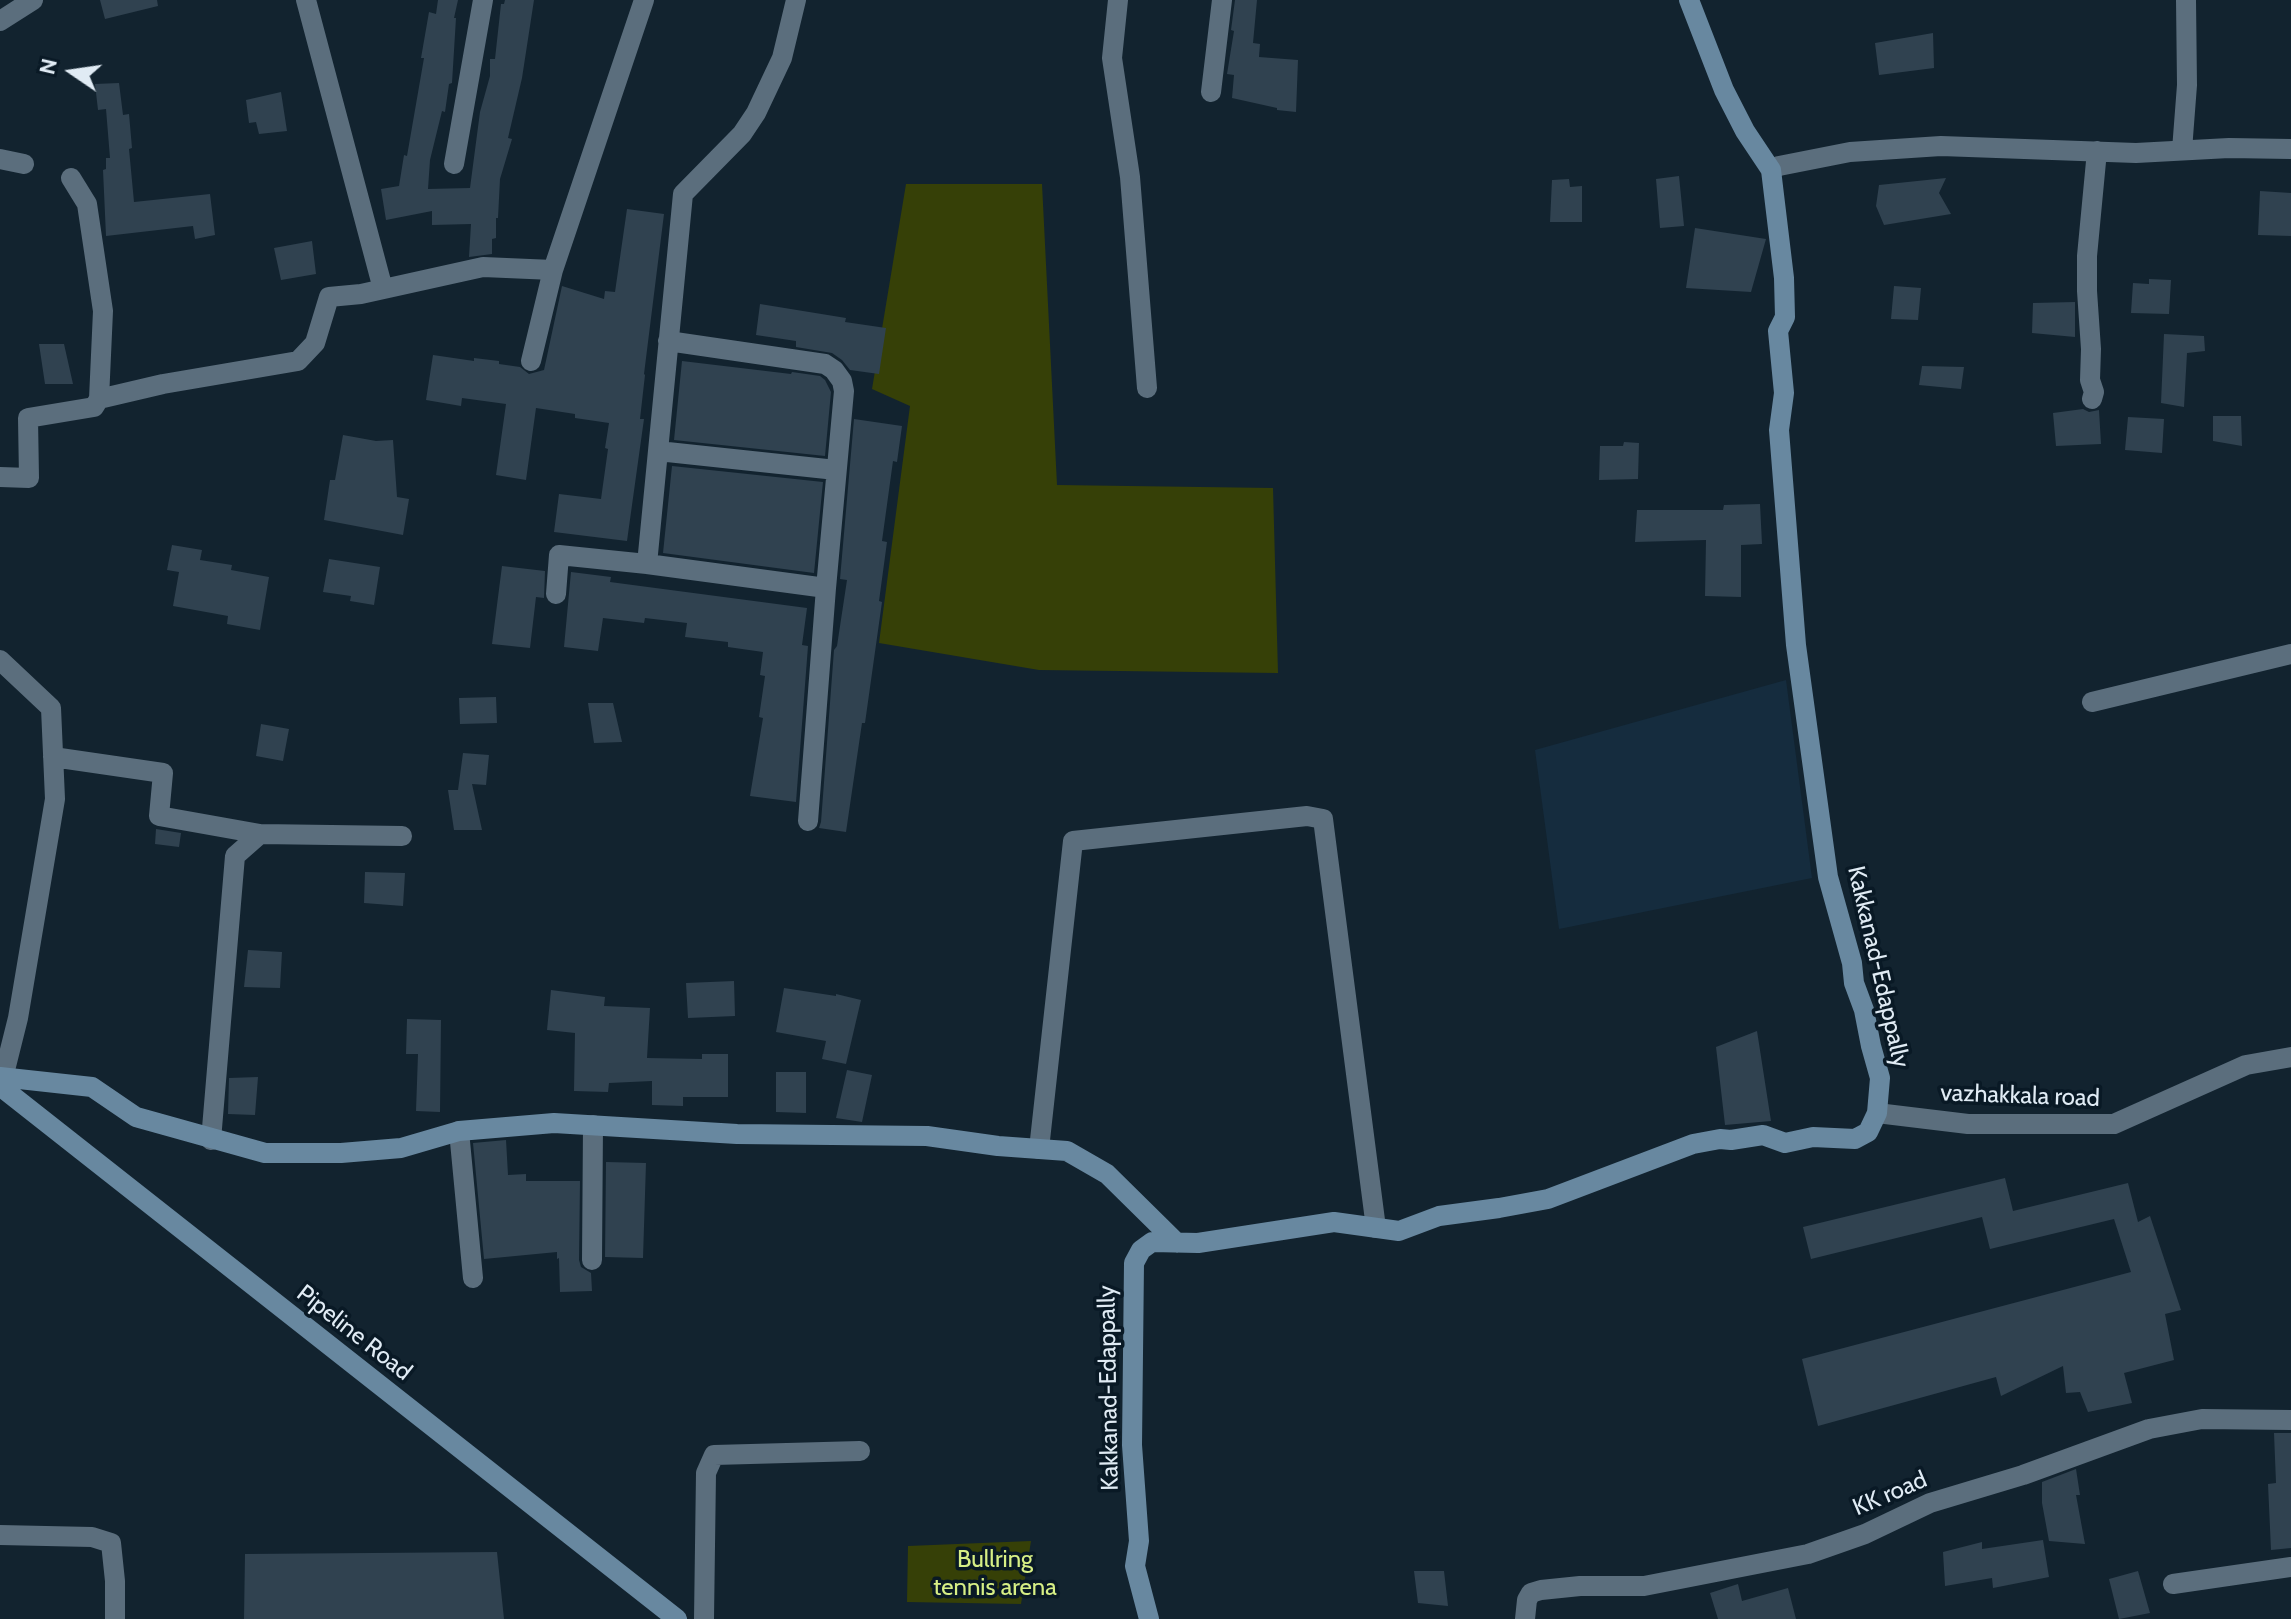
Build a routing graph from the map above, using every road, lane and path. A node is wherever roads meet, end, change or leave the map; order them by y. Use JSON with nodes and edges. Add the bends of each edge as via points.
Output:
{"nodes":[{"id":1,"x":33,"y":0,"type":"edge"},
{"id":2,"x":306,"y":0,"type":"edge"},
{"id":3,"x":483,"y":0,"type":"edge"},
{"id":4,"x":644,"y":0,"type":"edge"},
{"id":5,"x":796,"y":0,"type":"edge"},
{"id":6,"x":1118,"y":0,"type":"edge"},
{"id":7,"x":1222,"y":0,"type":"edge"},
{"id":8,"x":1689,"y":0,"type":"edge"},
{"id":9,"x":2186,"y":0,"type":"edge"},
{"id":10,"x":0,"y":21,"type":"edge"},
{"id":11,"x":1211,"y":92,"type":"dead end"},
{"id":12,"x":2291,"y":149,"type":"edge"},
{"id":13,"x":2182,"y":150,"type":"junction"},
{"id":14,"x":2097,"y":151,"type":"junction"},
{"id":15,"x":0,"y":159,"type":"edge"},
{"id":16,"x":24,"y":164,"type":"dead end"},
{"id":17,"x":454,"y":164,"type":"dead end"},
{"id":18,"x":1771,"y":170,"type":"junction"},
{"id":19,"x":71,"y":178,"type":"dead end"},
{"id":20,"x":553,"y":270,"type":"junction"},
{"id":21,"x":383,"y":289,"type":"junction"},
{"id":22,"x":668,"y":341,"type":"junction"},
{"id":23,"x":531,"y":361,"type":"dead end"},
{"id":24,"x":1147,"y":388,"type":"dead end"},
{"id":25,"x":99,"y":399,"type":"junction"},
{"id":26,"x":2092,"y":399,"type":"dead end"},
{"id":27,"x":658,"y":451,"type":"junction"},
{"id":28,"x":836,"y":470,"type":"junction"},
{"id":29,"x":0,"y":477,"type":"edge"},
{"id":30,"x":647,"y":564,"type":"junction"},
{"id":31,"x":826,"y":588,"type":"junction"},
{"id":32,"x":556,"y":594,"type":"dead end"},
{"id":33,"x":2291,"y":654,"type":"edge"},
{"id":34,"x":0,"y":660,"type":"edge"},
{"id":35,"x":2092,"y":702,"type":"dead end"},
{"id":36,"x":53,"y":757,"type":"junction"},
{"id":37,"x":808,"y":821,"type":"dead end"},
{"id":38,"x":260,"y":834,"type":"junction"},
{"id":39,"x":402,"y":836,"type":"dead end"},
{"id":40,"x":2291,"y":1057,"type":"edge"},
{"id":41,"x":1,"y":1080,"type":"edge"},
{"id":42,"x":1877,"y":1113,"type":"junction"},
{"id":43,"x":593,"y":1125,"type":"junction"},
{"id":44,"x":459,"y":1131,"type":"junction"},
{"id":45,"x":211,"y":1140,"type":"junction"},
{"id":46,"x":1039,"y":1149,"type":"junction"},
{"id":47,"x":1376,"y":1228,"type":"junction"},
{"id":48,"x":1177,"y":1243,"type":"junction"},
{"id":49,"x":592,"y":1260,"type":"dead end"},
{"id":50,"x":473,"y":1278,"type":"dead end"},
{"id":51,"x":2291,"y":1420,"type":"edge"},
{"id":52,"x":860,"y":1451,"type":"dead end"},
{"id":53,"x":0,"y":1535,"type":"edge"},
{"id":54,"x":2291,"y":1567,"type":"edge"},
{"id":55,"x":2173,"y":1584,"type":"dead end"},
{"id":56,"x":115,"y":1619,"type":"edge"},
{"id":57,"x":677,"y":1619,"type":"edge"},
{"id":58,"x":704,"y":1619,"type":"edge"},
{"id":59,"x":1149,"y":1619,"type":"edge"},
{"id":60,"x":1525,"y":1619,"type":"edge"}],
"edges":[{"from":1,"to":10,"type":"street"},
{"from":2,"to":21,"type":"street"},
{"from":3,"to":17,"type":"street"},
{"from":4,"to":20,"type":"street"},
{"from":5,"to":22,"type":"street","via":[[782,58],[756,113],[683,194]]},
{"from":6,"to":24,"type":"street","via":[[1112,58],[1130,177]]},
{"from":7,"to":11,"type":"street"},
{"from":8,"to":18,"type":"street","name":"Kakkanad-Edappally","via":[[1724,90]]},
{"from":9,"to":13,"type":"street"},
{"from":12,"to":13,"type":"street"},
{"from":13,"to":14,"type":"street"},
{"from":14,"to":18,"type":"street","via":[[1941,146],[1850,152]]},
{"from":14,"to":26,"type":"street","via":[[2087,256]]},
{"from":15,"to":16,"type":"street"},
{"from":18,"to":42,"type":"street","name":"Kakkanad-Edappally","via":[[1784,278],[1785,317],[1778,331],[1784,393],[1779,430],[1796,645],[1828,877],[1880,1078]]},
{"from":19,"to":25,"type":"street","via":[[87,204],[103,311]]},
{"from":20,"to":21,"type":"street","via":[[483,267]]},
{"from":20,"to":23,"type":"street"},
{"from":21,"to":25,"type":"street","via":[[329,297],[315,343],[298,361]]},
{"from":22,"to":27,"type":"street"},
{"from":22,"to":28,"type":"street","via":[[825,364],[834,370],[844,391]]},
{"from":25,"to":29,"type":"street","via":[[94,407],[28,418],[29,478]]},
{"from":27,"to":28,"type":"street"},
{"from":27,"to":30,"type":"street"},
{"from":28,"to":31,"type":"street"},
{"from":30,"to":31,"type":"street"},
{"from":30,"to":32,"type":"street","via":[[559,555]]},
{"from":31,"to":37,"type":"street"},
{"from":33,"to":35,"type":"street"},
{"from":34,"to":36,"type":"street","via":[[51,708]]},
{"from":36,"to":38,"type":"street","via":[[163,773],[159,816]]},
{"from":36,"to":41,"type":"street","via":[[55,799],[18,1018]]},
{"from":38,"to":39,"type":"street"},
{"from":38,"to":45,"type":"street","via":[[235,856]]},
{"from":40,"to":42,"type":"street","name":"vazhakkala road","via":[[2246,1065],[2114,1124],[1968,1124]]},
{"from":41,"to":45,"type":"street","via":[[92,1087],[136,1117]]},
{"from":41,"to":57,"type":"street","name":"Pipeline Road"},
{"from":42,"to":47,"type":"street","name":"Kakkanad-Edappally","via":[[1868,1132],[1855,1139],[1813,1137],[1785,1143],[1763,1135],[1693,1144],[1548,1199],[1439,1216],[1399,1231]]},
{"from":43,"to":44,"type":"street"},
{"from":43,"to":46,"type":"street","via":[[737,1134],[927,1136]]},
{"from":43,"to":49,"type":"street"},
{"from":44,"to":45,"type":"street","via":[[401,1148],[341,1153],[265,1153]]},
{"from":44,"to":50,"type":"street"},
{"from":46,"to":47,"type":"street","via":[[1073,841],[1307,816],[1323,819]]},
{"from":46,"to":48,"type":"street","via":[[1067,1151],[1107,1174]]},
{"from":47,"to":48,"type":"street","name":"Kakkanad-Edappally","via":[[1334,1222]]},
{"from":48,"to":59,"type":"street","name":"Kakkanad-Edappally","via":[[1152,1242],[1134,1263],[1132,1445],[1139,1541],[1135,1566]]},
{"from":51,"to":60,"type":"street","name":"KK road","via":[[2202,1419],[2149,1429],[1930,1503],[1808,1554],[1644,1586],[1531,1593]]},
{"from":52,"to":58,"type":"street","via":[[714,1455],[706,1473]]},
{"from":53,"to":56,"type":"street","via":[[92,1537],[111,1543]]},
{"from":54,"to":55,"type":"street"}]}
